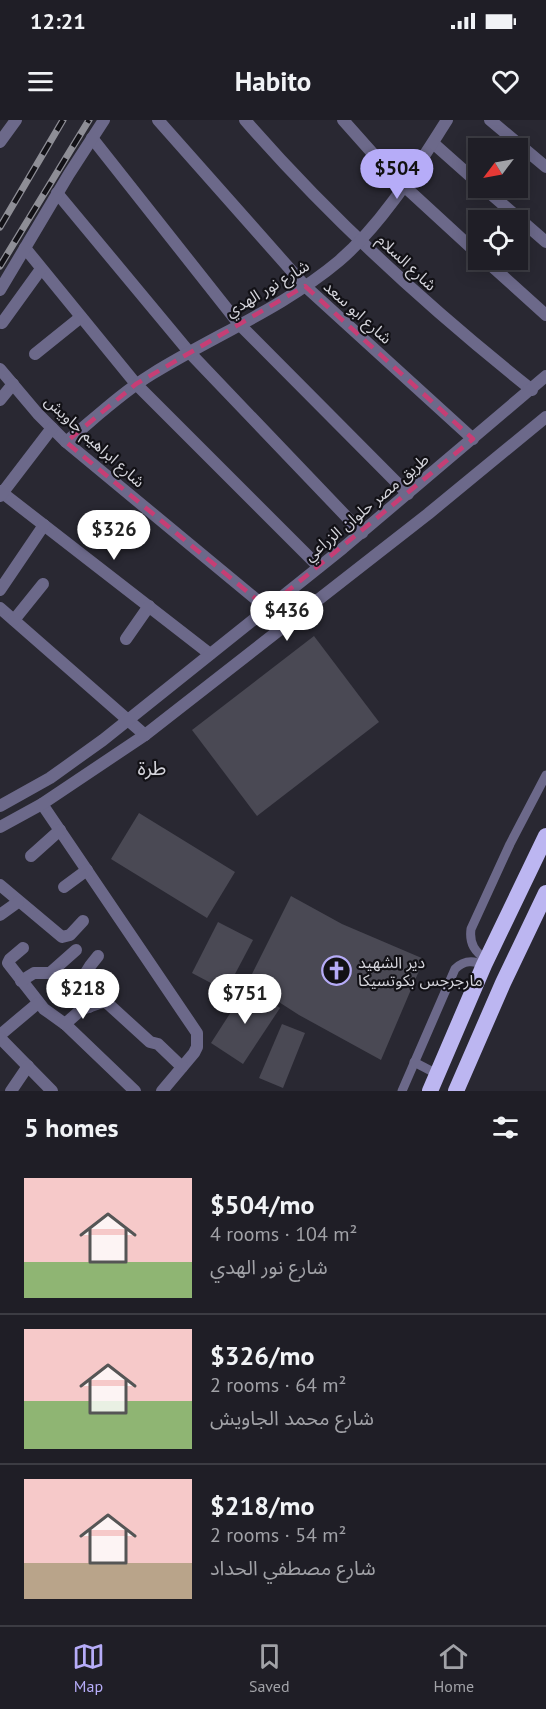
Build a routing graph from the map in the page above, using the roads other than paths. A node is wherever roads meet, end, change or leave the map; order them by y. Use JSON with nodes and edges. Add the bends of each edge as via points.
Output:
{"nodes":[{"id":1,"x":16,"y":120,"type":"edge"},
{"id":2,"x":104,"y":120,"type":"edge"},
{"id":3,"x":158,"y":120,"type":"edge"},
{"id":4,"x":245,"y":120,"type":"edge"},
{"id":5,"x":343,"y":120,"type":"edge"},
{"id":6,"x":490,"y":120,"type":"edge"},
{"id":7,"x":444,"y":121,"type":"edge"},
{"id":8,"x":92,"y":138,"type":"junction"},
{"id":9,"x":0,"y":142,"type":"edge"},
{"id":10,"x":433,"y":142,"type":"junction"},
{"id":11,"x":546,"y":167,"type":"edge"},
{"id":12,"x":468,"y":174,"type":"edge"},
{"id":13,"x":405,"y":187,"type":"junction"},
{"id":14,"x":57,"y":193,"type":"junction"},
{"id":15,"x":495,"y":198,"type":"edge"},
{"id":16,"x":360,"y":241,"type":"junction"},
{"id":17,"x":546,"y":242,"type":"edge"},
{"id":18,"x":468,"y":245,"type":"edge"},
{"id":19,"x":25,"y":248,"type":"junction"},
{"id":20,"x":41,"y":269,"type":"junction"},
{"id":21,"x":496,"y":270,"type":"edge"},
{"id":22,"x":305,"y":286,"type":"junction"},
{"id":23,"x":0,"y":290,"type":"edge"},
{"id":24,"x":546,"y":315,"type":"edge"},
{"id":25,"x":81,"y":317,"type":"junction"},
{"id":26,"x":2,"y":323,"type":"dead end"},
{"id":27,"x":239,"y":324,"type":"junction"},
{"id":28,"x":190,"y":353,"type":"junction"},
{"id":29,"x":35,"y":354,"type":"dead end"},
{"id":30,"x":0,"y":369,"type":"edge"},
{"id":31,"x":546,"y":376,"type":"edge"},
{"id":32,"x":13,"y":384,"type":"junction"},
{"id":33,"x":136,"y":384,"type":"junction"},
{"id":34,"x":532,"y":390,"type":"junction"},
{"id":35,"x":0,"y":400,"type":"edge"},
{"id":36,"x":546,"y":417,"type":"edge"},
{"id":37,"x":52,"y":428,"type":"junction"},
{"id":38,"x":473,"y":439,"type":"junction"},
{"id":39,"x":66,"y":442,"type":"junction"},
{"id":40,"x":1,"y":494,"type":"edge"},
{"id":41,"x":408,"y":494,"type":"junction"},
{"id":42,"x":44,"y":525,"type":"junction"},
{"id":43,"x":362,"y":533,"type":"junction"},
{"id":44,"x":319,"y":567,"type":"junction"},
{"id":45,"x":43,"y":584,"type":"dead end"},
{"id":46,"x":0,"y":590,"type":"edge"},
{"id":47,"x":149,"y":606,"type":"junction"},
{"id":48,"x":0,"y":608,"type":"edge"},
{"id":49,"x":267,"y":608,"type":"junction"},
{"id":50,"x":14,"y":620,"type":"junction"},
{"id":51,"x":286,"y":624,"type":"junction"},
{"id":52,"x":126,"y":639,"type":"dead end"},
{"id":53,"x":210,"y":654,"type":"junction"},
{"id":54,"x":128,"y":719,"type":"junction"},
{"id":55,"x":145,"y":735,"type":"junction"},
{"id":56,"x":546,"y":775,"type":"edge"},
{"id":57,"x":42,"y":804,"type":"junction"},
{"id":58,"x":0,"y":806,"type":"edge"},
{"id":59,"x":0,"y":828,"type":"edge"},
{"id":60,"x":60,"y":830,"type":"junction"},
{"id":61,"x":546,"y":836,"type":"edge"},
{"id":62,"x":31,"y":856,"type":"dead end"},
{"id":63,"x":87,"y":870,"type":"junction"},
{"id":64,"x":0,"y":885,"type":"edge"},
{"id":65,"x":64,"y":887,"type":"dead end"},
{"id":66,"x":546,"y":893,"type":"edge"},
{"id":67,"x":18,"y":902,"type":"junction"},
{"id":68,"x":0,"y":915,"type":"edge"},
{"id":69,"x":83,"y":921,"type":"dead end"},
{"id":70,"x":23,"y":948,"type":"dead end"},
{"id":71,"x":76,"y":950,"type":"dead end"},
{"id":72,"x":98,"y":956,"type":"dead end"},
{"id":73,"x":486,"y":963,"type":"junction"},
{"id":74,"x":21,"y":981,"type":"junction"},
{"id":75,"x":38,"y":1003,"type":"junction"},
{"id":76,"x":89,"y":1007,"type":"junction"},
{"id":77,"x":66,"y":1024,"type":"junction"},
{"id":78,"x":0,"y":1037,"type":"edge"},
{"id":79,"x":414,"y":1062,"type":"junction"},
{"id":80,"x":28,"y":1066,"type":"junction"},
{"id":81,"x":182,"y":1067,"type":"junction"},
{"id":82,"x":437,"y":1074,"type":"junction"},
{"id":83,"x":11,"y":1091,"type":"edge"},
{"id":84,"x":52,"y":1091,"type":"edge"},
{"id":85,"x":135,"y":1091,"type":"edge"},
{"id":86,"x":162,"y":1091,"type":"edge"},
{"id":87,"x":402,"y":1091,"type":"edge"},
{"id":88,"x":430,"y":1091,"type":"edge"},
{"id":89,"x":456,"y":1091,"type":"edge"}],
"edges":[{"from":1,"to":9,"type":"street"},
{"from":2,"to":8,"type":"street"},
{"from":3,"to":22,"type":"street","name":"شارع ابو سعد"},
{"from":4,"to":16,"type":"street","name":"شارع السلام"},
{"from":5,"to":13,"type":"street"},
{"from":6,"to":11,"type":"street"},
{"from":7,"to":10,"type":"street","name":"شارع نور الهدي"},
{"from":8,"to":14,"type":"street"},
{"from":8,"to":27,"type":"street"},
{"from":10,"to":12,"type":"street"},
{"from":10,"to":13,"type":"street","name":"شارع نور الهدي"},
{"from":13,"to":16,"type":"street","name":"شارع نور الهدي"},
{"from":13,"to":18,"type":"street"},
{"from":14,"to":19,"type":"street"},
{"from":14,"to":28,"type":"street"},
{"from":15,"to":17,"type":"street"},
{"from":16,"to":22,"type":"street","name":"شارع نور الهدي"},
{"from":16,"to":34,"type":"street","name":"شارع السلام","via":[[473,343]]},
{"from":19,"to":20,"type":"street"},
{"from":19,"to":23,"type":"street"},
{"from":20,"to":25,"type":"street"},
{"from":20,"to":26,"type":"street"},
{"from":21,"to":24,"type":"street"},
{"from":22,"to":27,"type":"street","name":"شارع نور الهدي"},
{"from":22,"to":38,"type":"street","name":"شارع ابو سعد"},
{"from":25,"to":29,"type":"street"},
{"from":25,"to":33,"type":"street"},
{"from":27,"to":28,"type":"street","name":"شارع نور الهدي"},
{"from":27,"to":41,"type":"street"},
{"from":28,"to":33,"type":"street","name":"شارع نور الهدي"},
{"from":28,"to":43,"type":"street"},
{"from":30,"to":32,"type":"street","name":"شارع ابراهيم جاويش"},
{"from":31,"to":34,"type":"street","name":"طريق مصر حلوان الزراعي"},
{"from":32,"to":35,"type":"street"},
{"from":32,"to":37,"type":"street","name":"شارع ابراهيم جاويش"},
{"from":33,"to":39,"type":"street","name":"شارع نور الهدي"},
{"from":33,"to":44,"type":"street"},
{"from":34,"to":38,"type":"street","name":"طريق مصر حلوان الزراعي"},
{"from":36,"to":51,"type":"street"},
{"from":37,"to":39,"type":"street","name":"شارع ابراهيم جاويش"},
{"from":37,"to":40,"type":"street"},
{"from":38,"to":41,"type":"street","name":"طريق مصر حلوان الزراعي"},
{"from":39,"to":49,"type":"street","name":"شارع ابراهيم جاويش"},
{"from":40,"to":42,"type":"street"},
{"from":41,"to":43,"type":"street","name":"طريق مصر حلوان الزراعي"},
{"from":42,"to":46,"type":"street"},
{"from":42,"to":47,"type":"street"},
{"from":43,"to":44,"type":"street","name":"طريق مصر حلوان الزراعي"},
{"from":44,"to":49,"type":"street","name":"طريق مصر حلوان الزراعي"},
{"from":45,"to":50,"type":"street"},
{"from":47,"to":52,"type":"street"},
{"from":47,"to":53,"type":"street"},
{"from":48,"to":50,"type":"street"},
{"from":49,"to":51,"type":"street","name":"شارع ابراهيم جاويش"},
{"from":49,"to":53,"type":"street","name":"طريق مصر حلوان الزراعي"},
{"from":50,"to":54,"type":"street"},
{"from":51,"to":55,"type":"street"},
{"from":53,"to":54,"type":"street","name":"طريق مصر حلوان الزراعي"},
{"from":54,"to":55,"type":"street"},
{"from":54,"to":58,"type":"street","name":"طريق مصر حلوان الزراعي","via":[[51,778]]},
{"from":55,"to":57,"type":"street"},
{"from":56,"to":73,"type":"lane","via":[[471,928],[470,941]]},
{"from":57,"to":59,"type":"street"},
{"from":57,"to":60,"type":"street"},
{"from":60,"to":62,"type":"street"},
{"from":60,"to":63,"type":"street"},
{"from":61,"to":73,"type":"highway"},
{"from":63,"to":65,"type":"street"},
{"from":63,"to":81,"type":"street","via":[[194,1028],[198,1040],[194,1053]]},
{"from":64,"to":67,"type":"street"},
{"from":66,"to":89,"type":"highway"},
{"from":67,"to":68,"type":"street"},
{"from":67,"to":69,"type":"street","via":[[62,937],[70,935]]},
{"from":70,"to":74,"type":"street","via":[[8,963]]},
{"from":71,"to":74,"type":"street","via":[[50,973],[34,973]]},
{"from":72,"to":76,"type":"street","via":[[79,989]]},
{"from":73,"to":79,"type":"lane","via":[[471,961],[455,969]]},
{"from":73,"to":82,"type":"highway"},
{"from":74,"to":75,"type":"street"},
{"from":75,"to":77,"type":"street"},
{"from":75,"to":78,"type":"street"},
{"from":76,"to":77,"type":"street"},
{"from":76,"to":81,"type":"street","via":[[103,1001],[109,1003]]},
{"from":77,"to":85,"type":"street"},
{"from":78,"to":80,"type":"street"},
{"from":79,"to":82,"type":"lane"},
{"from":79,"to":87,"type":"lane"},
{"from":80,"to":83,"type":"street"},
{"from":80,"to":84,"type":"street"},
{"from":81,"to":86,"type":"street"},
{"from":82,"to":88,"type":"highway"}]}
